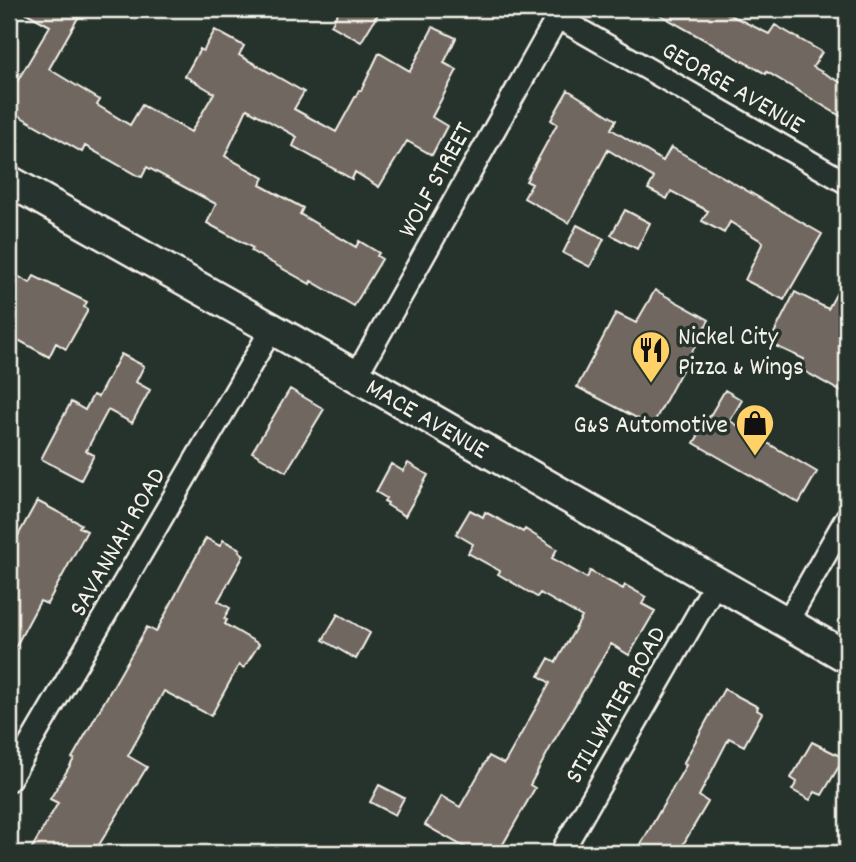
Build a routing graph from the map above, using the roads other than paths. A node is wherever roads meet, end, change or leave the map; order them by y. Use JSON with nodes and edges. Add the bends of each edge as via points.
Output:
{"nodes":[{"id":1,"x":559,"y":13,"type":"edge"},
{"id":2,"x":9,"y":181,"type":"edge"},
{"id":3,"x":847,"y":183,"type":"edge"},
{"id":4,"x":271,"y":330,"type":"junction"},
{"id":5,"x":356,"y":376,"type":"junction"},
{"id":6,"x":847,"y":517,"type":"edge"},
{"id":7,"x":715,"y":584,"type":"junction"},
{"id":8,"x":787,"y":622,"type":"junction"},
{"id":9,"x":847,"y":657,"type":"edge"},
{"id":10,"x":9,"y":780,"type":"edge"},
{"id":11,"x":561,"y":853,"type":"edge"}],
"edges":[{"from":1,"to":3,"type":"street","name":"GEORGE AVENUE"},
{"from":1,"to":5,"type":"street","name":"WOLF STREET"},
{"from":2,"to":4,"type":"main road","name":"MACE AVENUE"},
{"from":4,"to":5,"type":"main road","name":"MACE AVENUE"},
{"from":4,"to":10,"type":"street","name":"SAVANNAH ROAD"},
{"from":5,"to":7,"type":"main road","name":"MACE AVENUE"},
{"from":6,"to":8,"type":"street"},
{"from":7,"to":8,"type":"main road","name":"MACE AVENUE"},
{"from":7,"to":11,"type":"street","name":"STILLWATER ROAD"},
{"from":8,"to":9,"type":"main road","name":"MACE AVENUE"}]}
